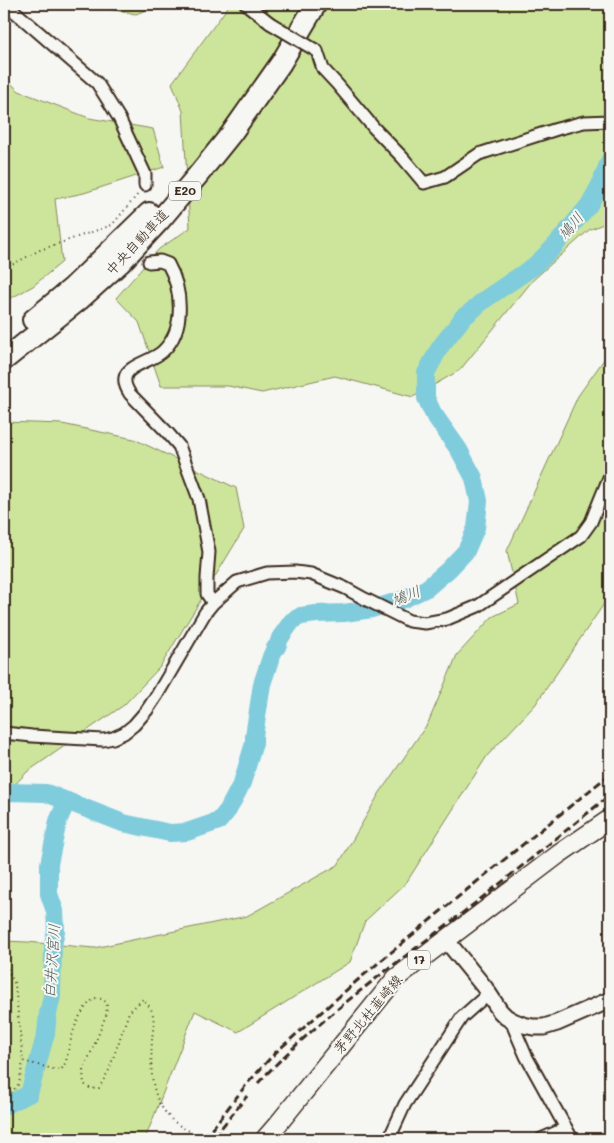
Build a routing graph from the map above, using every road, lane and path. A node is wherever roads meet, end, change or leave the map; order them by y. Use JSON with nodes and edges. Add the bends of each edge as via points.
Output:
{"nodes":[{"id":1,"x":6,"y":4,"type":"edge"},
{"id":2,"x":246,"y":4,"type":"edge"},
{"id":3,"x":301,"y":4,"type":"edge"},
{"id":4,"x":316,"y":4,"type":"edge"},
{"id":5,"x":610,"y":121,"type":"edge"},
{"id":6,"x":145,"y":185,"type":"joint"},
{"id":7,"x":149,"y":262,"type":"dead end"},
{"id":8,"x":4,"y":269,"type":"edge"},
{"id":9,"x":4,"y":344,"type":"edge"},
{"id":10,"x":4,"y":360,"type":"edge"},
{"id":11,"x":610,"y":475,"type":"edge"},
{"id":12,"x":213,"y":604,"type":"junction"},
{"id":13,"x":4,"y":732,"type":"edge"},
{"id":14,"x":610,"y":818,"type":"edge"},
{"id":15,"x":446,"y":940,"type":"junction"},
{"id":16,"x":4,"y":966,"type":"edge"},
{"id":17,"x":489,"y":993,"type":"junction"},
{"id":18,"x":610,"y":1000,"type":"edge"},
{"id":19,"x":513,"y":1021,"type":"junction"},
{"id":20,"x":23,"y":1060,"type":"junction"},
{"id":21,"x":4,"y":1100,"type":"edge"},
{"id":22,"x":566,"y":1128,"type":"junction"},
{"id":23,"x":204,"y":1139,"type":"edge"},
{"id":24,"x":264,"y":1139,"type":"edge"},
{"id":25,"x":390,"y":1139,"type":"edge"},
{"id":26,"x":541,"y":1139,"type":"edge"},
{"id":27,"x":572,"y":1139,"type":"edge"}],
"edges":[{"from":1,"to":6,"type":"street","via":[[97,83],[120,118],[146,174]]},
{"from":2,"to":5,"type":"street","bridge":true,"via":[[270,23],[317,51],[323,69],[424,183],[445,177],[479,154],[584,122]]},
{"from":3,"to":9,"type":"highway","name":"中央自動車道","number":"E20","via":[[241,101],[189,166],[72,288]]},
{"from":4,"to":10,"type":"highway","name":"中央自動車道","number":"E20","via":[[281,63],[231,134],[160,220],[79,300]]},
{"from":6,"to":8,"type":"path","via":[[112,225],[40,250]]},
{"from":7,"to":12,"type":"street","via":[[168,264],[173,274],[179,299],[178,323],[163,351],[128,370],[125,387],[179,446],[199,499],[209,552],[208,594]]},
{"from":11,"to":12,"type":"street","via":[[591,522],[581,536],[478,606],[447,619],[425,623],[409,621],[345,588],[311,574],[296,572],[267,573],[237,582]]},
{"from":12,"to":13,"type":"street","via":[[147,710],[124,733],[103,740]]},
{"from":14,"to":15,"type":"main road","name":"茅野北杜韮崎線","number":"17"},
{"from":15,"to":17,"type":"main road"},
{"from":15,"to":24,"type":"main road","name":"茅野北杜韮崎線","number":"17","via":[[387,987]]},
{"from":16,"to":20,"type":"path","via":[[15,985]]},
{"from":17,"to":19,"type":"main road","via":[[500,1010]]},
{"from":17,"to":25,"type":"street","via":[[462,1017],[405,1104]]},
{"from":18,"to":19,"type":"main road","via":[[544,1027]]},
{"from":19,"to":22,"type":"street","via":[[526,1056]]},
{"from":20,"to":21,"type":"path","via":[[20,1084]]},
{"from":20,"to":23,"type":"path","via":[[61,1070],[67,1061],[82,1010],[95,998],[102,999],[107,1003],[106,1014],[83,1071],[84,1084],[91,1089],[99,1088],[109,1070],[129,1012],[143,1000],[152,1009],[154,1019],[151,1056],[156,1098],[176,1124]]},
{"from":22,"to":26,"type":"street"},
{"from":22,"to":27,"type":"street"}]}
